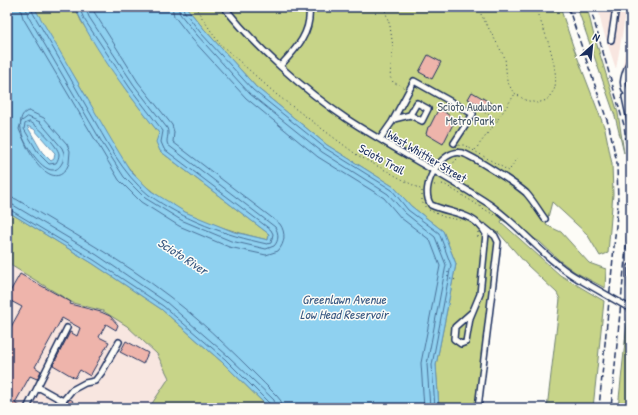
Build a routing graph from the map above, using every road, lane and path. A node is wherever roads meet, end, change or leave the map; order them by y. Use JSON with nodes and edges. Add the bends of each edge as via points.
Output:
{"nodes":[{"id":1,"x":195,"y":7,"type":"edge"},
{"id":2,"x":224,"y":7,"type":"edge"},
{"id":3,"x":311,"y":7,"type":"edge"},
{"id":4,"x":378,"y":7,"type":"edge"},
{"id":5,"x":383,"y":7,"type":"edge"},
{"id":6,"x":477,"y":7,"type":"edge"},
{"id":7,"x":534,"y":7,"type":"edge"},
{"id":8,"x":616,"y":7,"type":"edge"},
{"id":9,"x":611,"y":40,"type":"dead end"},
{"id":10,"x":631,"y":58,"type":"edge"},
{"id":11,"x":281,"y":66,"type":"junction"},
{"id":12,"x":410,"y":89,"type":"junction"},
{"id":13,"x":516,"y":94,"type":"junction"},
{"id":14,"x":625,"y":97,"type":"dead end"},
{"id":15,"x":631,"y":97,"type":"edge"},
{"id":16,"x":482,"y":111,"type":"dead end"},
{"id":17,"x":410,"y":114,"type":"dead end"},
{"id":18,"x":394,"y":119,"type":"junction"},
{"id":19,"x":498,"y":120,"type":"junction"},
{"id":20,"x":631,"y":126,"type":"edge"},
{"id":21,"x":380,"y":140,"type":"junction"},
{"id":22,"x":454,"y":144,"type":"dead end"},
{"id":23,"x":475,"y":151,"type":"dead end"},
{"id":24,"x":433,"y":172,"type":"junction"},
{"id":25,"x":432,"y":186,"type":"dead end"},
{"id":26,"x":425,"y":192,"type":"junction"},
{"id":27,"x":496,"y":216,"type":"dead end"},
{"id":28,"x":545,"y":219,"type":"dead end"},
{"id":29,"x":482,"y":226,"type":"junction"},
{"id":30,"x":631,"y":267,"type":"edge"},
{"id":31,"x":448,"y":272,"type":"dead end"},
{"id":32,"x":458,"y":280,"type":"dead end"},
{"id":33,"x":631,"y":286,"type":"edge"},
{"id":34,"x":631,"y":309,"type":"edge"},
{"id":35,"x":472,"y":312,"type":"junction"},
{"id":36,"x":67,"y":328,"type":"dead end"},
{"id":37,"x":119,"y":342,"type":"dead end"},
{"id":38,"x":38,"y":387,"type":"junction"},
{"id":39,"x":63,"y":401,"type":"junction"},
{"id":40,"x":27,"y":408,"type":"edge"},
{"id":41,"x":59,"y":408,"type":"edge"},
{"id":42,"x":478,"y":408,"type":"edge"}],
"edges":[{"from":1,"to":26,"type":"path","name":"Scioto Trail","via":[[219,43],[277,95],[357,155]]},
{"from":2,"to":11,"type":"street","name":"West Whittier Street"},
{"from":3,"to":11,"type":"street","via":[[310,22],[305,34]]},
{"from":4,"to":5,"type":"path"},
{"from":5,"to":12,"type":"path","via":[[390,26],[393,47],[390,77],[393,82]]},
{"from":6,"to":13,"type":"path","via":[[505,58],[507,81]]},
{"from":7,"to":13,"type":"path","via":[[555,66],[554,90],[547,100],[537,103]]},
{"from":8,"to":9,"type":"street"},
{"from":10,"to":15,"type":"street","via":[[624,78],[624,90]]},
{"from":11,"to":21,"type":"street","name":"West Whittier Street","via":[[314,95]]},
{"from":12,"to":18,"type":"street"},
{"from":12,"to":22,"type":"street","via":[[414,81],[473,114]]},
{"from":13,"to":19,"type":"path"},
{"from":14,"to":20,"type":"street"},
{"from":16,"to":19,"type":"path"},
{"from":17,"to":18,"type":"street"},
{"from":18,"to":21,"type":"street"},
{"from":19,"to":23,"type":"path"},
{"from":21,"to":24,"type":"street","name":"West Whittier Street"},
{"from":24,"to":26,"type":"street"},
{"from":24,"to":28,"type":"street","via":[[448,155],[455,152],[467,155],[526,193]]},
{"from":24,"to":34,"type":"street","name":"West Whittier Street","bridge":true,"via":[[498,211],[554,263]]},
{"from":25,"to":27,"type":"path","via":[[444,184]]},
{"from":26,"to":29,"type":"street","via":[[431,205],[472,218]]},
{"from":29,"to":35,"type":"street","via":[[486,234],[484,260],[480,294]]},
{"from":29,"to":42,"type":"street","via":[[495,236],[498,242]]},
{"from":30,"to":33,"type":"street"},
{"from":31,"to":32,"type":"path","via":[[450,279]]},
{"from":35,"to":35,"type":"street","via":[[466,342],[458,344],[454,339],[455,327]]},
{"from":36,"to":38,"type":"street"},
{"from":37,"to":39,"type":"street","via":[[95,381],[72,390]]},
{"from":38,"to":39,"type":"street"},
{"from":38,"to":40,"type":"street"},
{"from":39,"to":41,"type":"street"}]}
